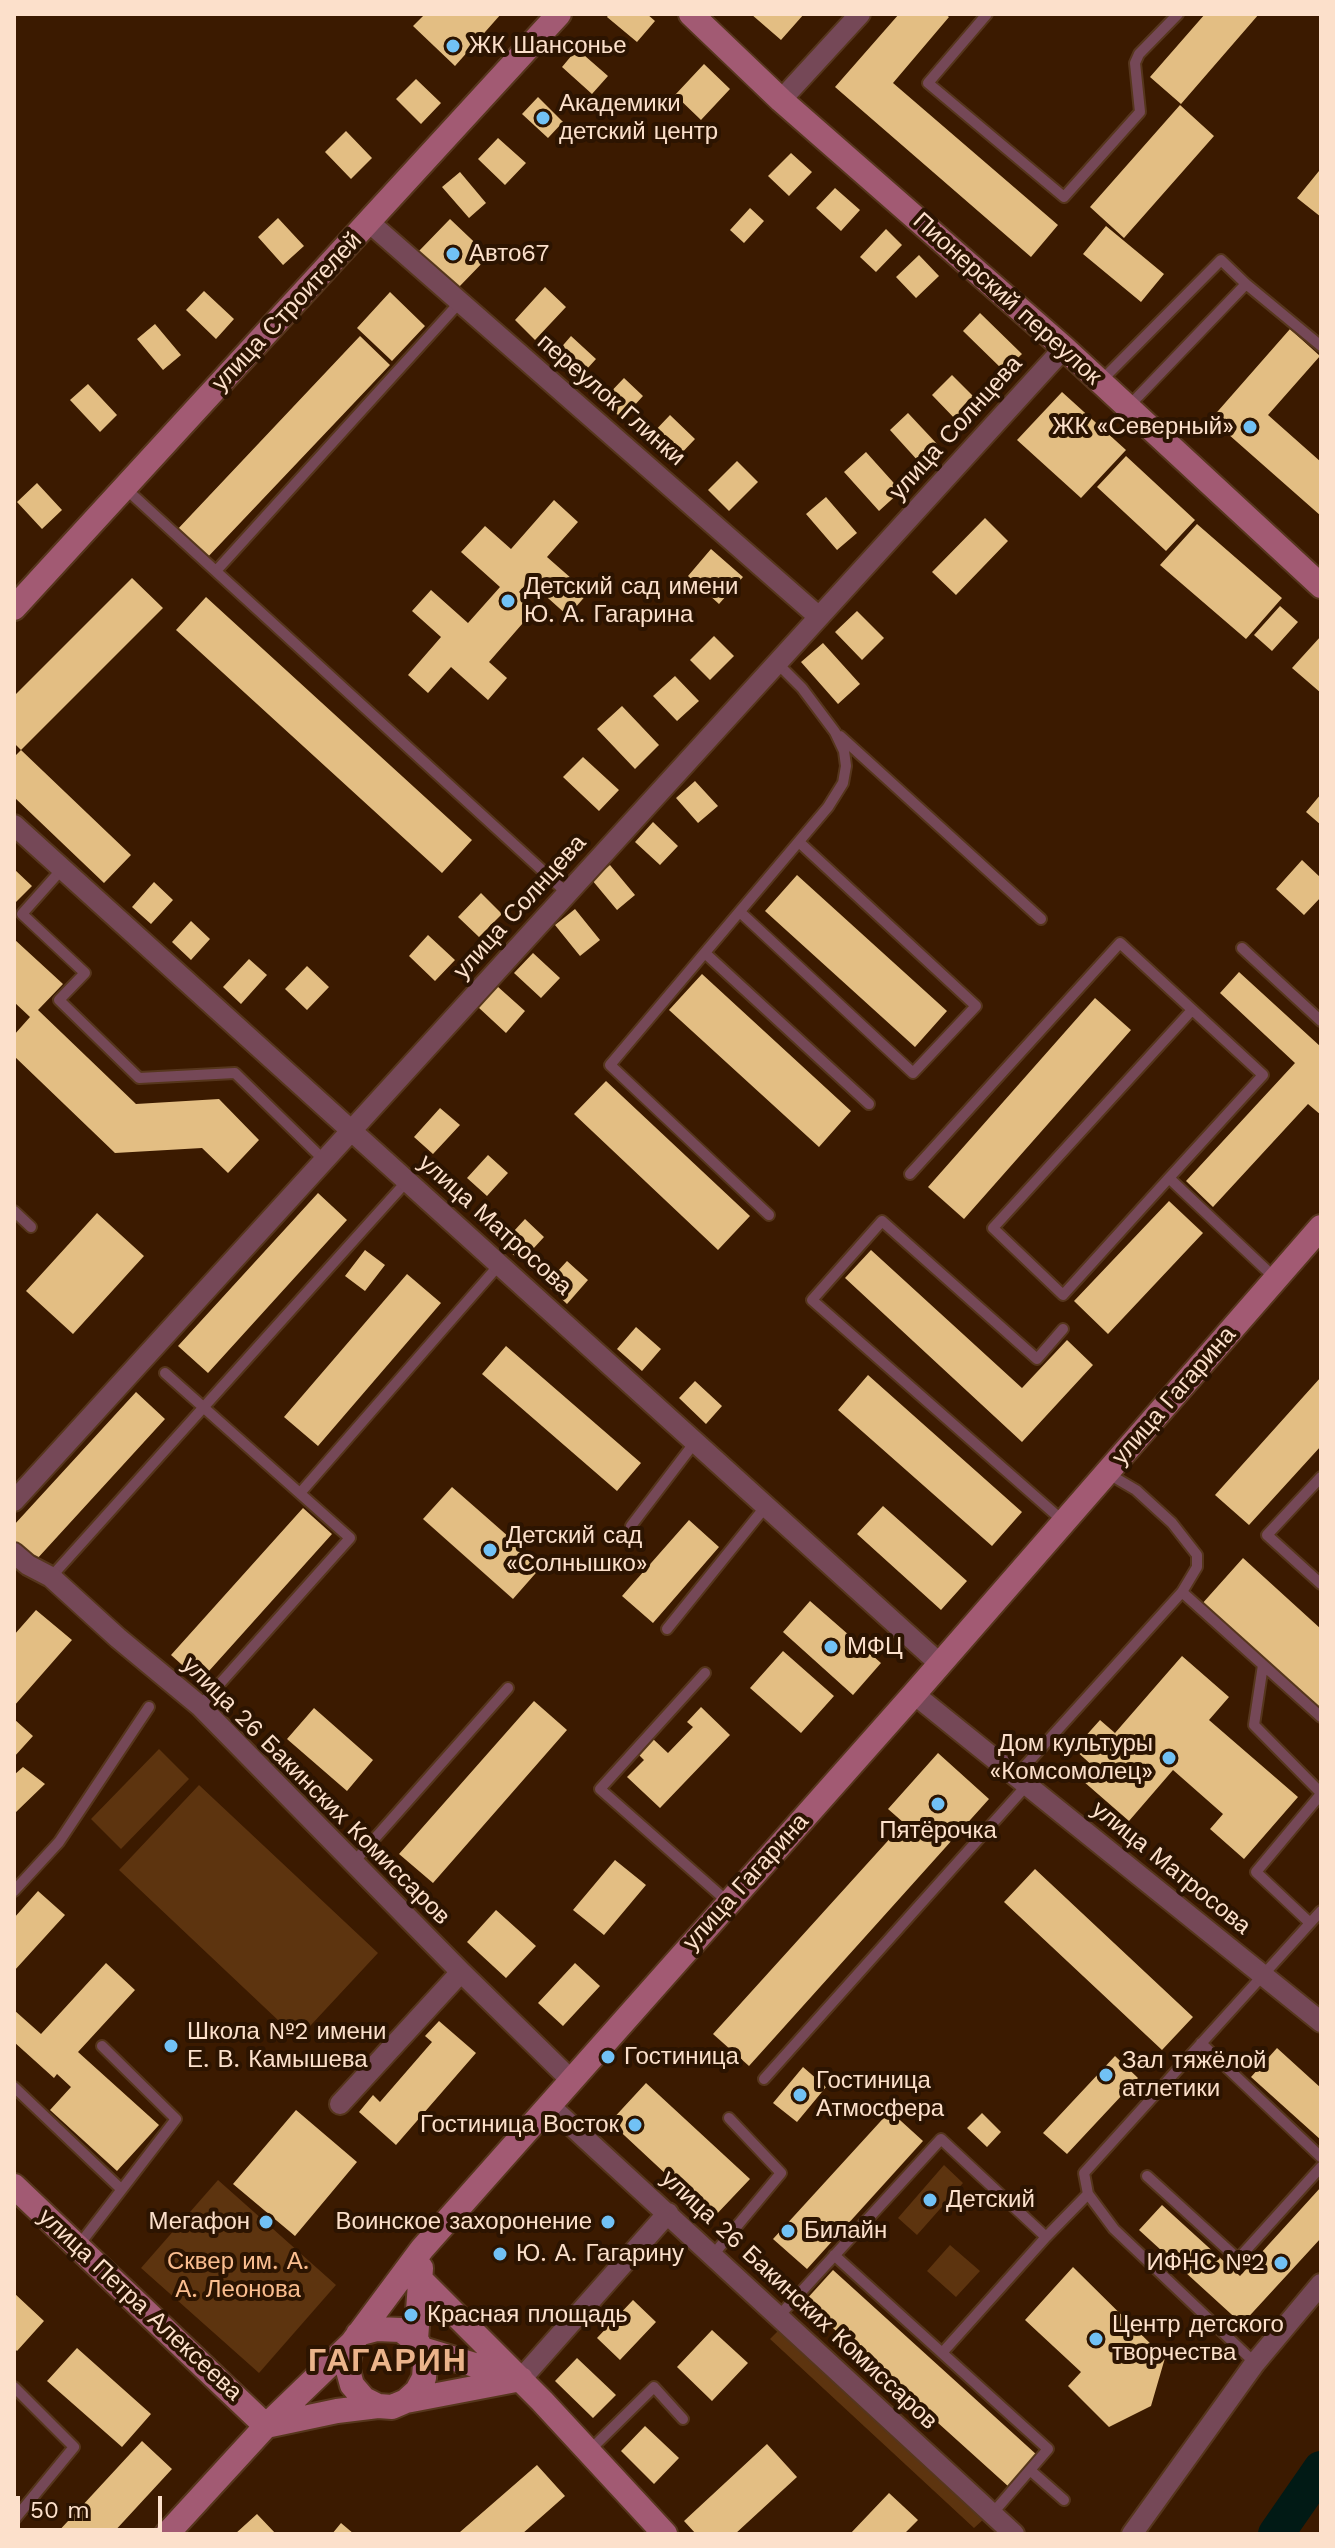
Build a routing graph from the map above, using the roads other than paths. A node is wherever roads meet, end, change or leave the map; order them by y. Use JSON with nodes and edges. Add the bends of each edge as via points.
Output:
{"nodes":[{"id":1,"x":559,"y":14,"type":"edge"},
{"id":2,"x":691,"y":14,"type":"edge"},
{"id":3,"x":860,"y":14,"type":"edge"},
{"id":4,"x":987,"y":14,"type":"edge"},
{"id":5,"x":1178,"y":14,"type":"edge"},
{"id":6,"x":781,"y":100,"type":"junction"},
{"id":7,"x":370,"y":223,"type":"junction"},
{"id":8,"x":1246,"y":284,"type":"junction"},
{"id":9,"x":460,"y":302,"type":"junction"},
{"id":10,"x":1321,"y":346,"type":"edge"},
{"id":11,"x":1064,"y":348,"type":"junction"},
{"id":12,"x":1100,"y":382,"type":"junction"},
{"id":13,"x":1128,"y":408,"type":"junction"},
{"id":14,"x":125,"y":488,"type":"junction"},
{"id":15,"x":216,"y":571,"type":"junction"},
{"id":16,"x":1321,"y":586,"type":"edge"},
{"id":17,"x":14,"y":608,"type":"edge"},
{"id":18,"x":819,"y":617,"type":"junction"},
{"id":19,"x":777,"y":663,"type":"junction"},
{"id":20,"x":835,"y":732,"type":"junction"},
{"id":21,"x":14,"y":825,"type":"edge"},
{"id":22,"x":799,"y":842,"type":"junction"},
{"id":23,"x":62,"y":869,"type":"junction"},
{"id":24,"x":567,"y":893,"type":"junction"},
{"id":25,"x":740,"y":912,"type":"junction"},
{"id":26,"x":1041,"y":919,"type":"dead end"},
{"id":27,"x":1242,"y":948,"type":"dead end"},
{"id":28,"x":706,"y":954,"type":"junction"},
{"id":29,"x":1192,"y":1010,"type":"junction"},
{"id":30,"x":1321,"y":1021,"type":"edge"},
{"id":31,"x":869,"y":1104,"type":"dead end"},
{"id":32,"x":351,"y":1130,"type":"junction"},
{"id":33,"x":324,"y":1160,"type":"junction"},
{"id":34,"x":910,"y":1174,"type":"dead end"},
{"id":35,"x":1169,"y":1178,"type":"junction"},
{"id":36,"x":407,"y":1181,"type":"junction"},
{"id":37,"x":14,"y":1211,"type":"edge"},
{"id":38,"x":769,"y":1215,"type":"dead end"},
{"id":39,"x":31,"y":1227,"type":"dead end"},
{"id":40,"x":1321,"y":1227,"type":"edge"},
{"id":41,"x":499,"y":1265,"type":"junction"},
{"id":42,"x":1276,"y":1279,"type":"junction"},
{"id":43,"x":1063,"y":1329,"type":"dead end"},
{"id":44,"x":165,"y":1373,"type":"dead end"},
{"id":45,"x":202,"y":1407,"type":"junction"},
{"id":46,"x":695,"y":1442,"type":"junction"},
{"id":47,"x":1107,"y":1473,"type":"junction"},
{"id":48,"x":1321,"y":1477,"type":"edge"},
{"id":49,"x":301,"y":1492,"type":"junction"},
{"id":50,"x":14,"y":1501,"type":"edge"},
{"id":51,"x":766,"y":1506,"type":"junction"},
{"id":52,"x":1065,"y":1523,"type":"junction"},
{"id":53,"x":631,"y":1526,"type":"dead end"},
{"id":54,"x":14,"y":1553,"type":"edge"},
{"id":55,"x":51,"y":1577,"type":"junction"},
{"id":56,"x":1321,"y":1584,"type":"edge"},
{"id":57,"x":1182,"y":1592,"type":"junction"},
{"id":58,"x":667,"y":1629,"type":"dead end"},
{"id":59,"x":940,"y":1664,"type":"junction"},
{"id":60,"x":1263,"y":1665,"type":"junction"},
{"id":61,"x":705,"y":1673,"type":"dead end"},
{"id":62,"x":508,"y":1688,"type":"dead end"},
{"id":63,"x":914,"y":1694,"type":"junction"},
{"id":64,"x":200,"y":1706,"type":"junction"},
{"id":65,"x":149,"y":1707,"type":"dead end"},
{"id":66,"x":1321,"y":1717,"type":"edge"},
{"id":67,"x":1021,"y":1782,"type":"junction"},
{"id":68,"x":1321,"y":1793,"type":"edge"},
{"id":69,"x":353,"y":1863,"type":"junction"},
{"id":70,"x":14,"y":1891,"type":"edge"},
{"id":71,"x":728,"y":1902,"type":"junction"},
{"id":72,"x":1321,"y":1911,"type":"edge"},
{"id":73,"x":1310,"y":1923,"type":"junction"},
{"id":74,"x":461,"y":1972,"type":"junction"},
{"id":75,"x":1263,"y":1976,"type":"junction"},
{"id":76,"x":1321,"y":2022,"type":"edge"},
{"id":77,"x":1201,"y":2043,"type":"junction"},
{"id":78,"x":102,"y":2046,"type":"dead end"},
{"id":79,"x":764,"y":2079,"type":"dead end"},
{"id":80,"x":571,"y":2080,"type":"junction"},
{"id":81,"x":14,"y":2087,"type":"edge"},
{"id":82,"x":340,"y":2104,"type":"dead end"},
{"id":83,"x":549,"y":2105,"type":"junction"},
{"id":84,"x":729,"y":2118,"type":"dead end"},
{"id":85,"x":1321,"y":2157,"type":"edge"},
{"id":86,"x":1321,"y":2167,"type":"edge"},
{"id":87,"x":1147,"y":2176,"type":"dead end"},
{"id":88,"x":14,"y":2186,"type":"edge"},
{"id":89,"x":121,"y":2189,"type":"junction"},
{"id":90,"x":1088,"y":2194,"type":"junction"},
{"id":91,"x":668,"y":2213,"type":"junction"},
{"id":92,"x":1046,"y":2237,"type":"junction"},
{"id":93,"x":78,"y":2247,"type":"junction"},
{"id":94,"x":422,"y":2249,"type":"junction"},
{"id":95,"x":713,"y":2255,"type":"junction"},
{"id":96,"x":834,"y":2255,"type":"junction"},
{"id":97,"x":420,"y":2279,"type":"junction"},
{"id":98,"x":1321,"y":2284,"type":"edge"},
{"id":99,"x":779,"y":2316,"type":"junction"},
{"id":100,"x":355,"y":2338,"type":"junction"},
{"id":101,"x":419,"y":2345,"type":"junction"},
{"id":102,"x":942,"y":2353,"type":"junction"},
{"id":103,"x":1255,"y":2363,"type":"junction"},
{"id":104,"x":521,"y":2379,"type":"junction"},
{"id":105,"x":14,"y":2387,"type":"edge"},
{"id":106,"x":406,"y":2401,"type":"junction"},
{"id":107,"x":378,"y":2406,"type":"junction"},
{"id":108,"x":683,"y":2419,"type":"dead end"},
{"id":109,"x":266,"y":2426,"type":"junction"},
{"id":110,"x":588,"y":2451,"type":"junction"},
{"id":111,"x":1030,"y":2470,"type":"junction"},
{"id":112,"x":1064,"y":2500,"type":"dead end"},
{"id":113,"x":992,"y":2514,"type":"junction"},
{"id":114,"x":14,"y":2520,"type":"edge"},
{"id":115,"x":167,"y":2534,"type":"edge"},
{"id":116,"x":665,"y":2534,"type":"edge"},
{"id":117,"x":1014,"y":2534,"type":"edge"},
{"id":118,"x":1132,"y":2534,"type":"edge"}],
"edges":[{"from":1,"to":7,"type":"main road","name":"улица Строителей"},
{"from":2,"to":6,"type":"main road","name":"Пионерский переулок"},
{"from":3,"to":6,"type":"street"},
{"from":4,"to":5,"type":"lane","via":[[928,83],[1064,197],[1140,112],[1135,63]]},
{"from":6,"to":11,"type":"main road","name":"Пионерский переулок"},
{"from":7,"to":9,"type":"street","name":"переулок Глинки"},
{"from":7,"to":14,"type":"main road","name":"улица Строителей"},
{"from":8,"to":10,"type":"lane"},
{"from":8,"to":12,"type":"lane","via":[[1221,260]]},
{"from":8,"to":13,"type":"lane"},
{"from":9,"to":15,"type":"lane"},
{"from":9,"to":18,"type":"street","name":"переулок Глинки"},
{"from":11,"to":12,"type":"main road","name":"Пионерский переулок"},
{"from":11,"to":18,"type":"street","name":"улица Солнцева"},
{"from":12,"to":13,"type":"main road","name":"Пионерский переулок"},
{"from":13,"to":16,"type":"main road","name":"Пионерский переулок"},
{"from":14,"to":15,"type":"lane"},
{"from":14,"to":17,"type":"main road","name":"улица Строителей"},
{"from":15,"to":24,"type":"lane"},
{"from":18,"to":19,"type":"street","name":"улица Солнцева"},
{"from":19,"to":20,"type":"lane"},
{"from":19,"to":24,"type":"street","name":"улица Солнцева"},
{"from":20,"to":22,"type":"lane","via":[[844,751],[843,783]]},
{"from":20,"to":26,"type":"lane"},
{"from":21,"to":23,"type":"street","name":"улица Матросова"},
{"from":22,"to":25,"type":"lane"},
{"from":22,"to":25,"type":"lane","via":[[976,1006],[913,1073]]},
{"from":23,"to":32,"type":"street","name":"улица Матросова"},
{"from":23,"to":33,"type":"lane","via":[[22,914],[85,973],[59,1000],[139,1078],[235,1073]]},
{"from":24,"to":32,"type":"street","name":"улица Солнцева"},
{"from":25,"to":28,"type":"lane"},
{"from":27,"to":30,"type":"lane"},
{"from":28,"to":31,"type":"lane"},
{"from":28,"to":38,"type":"lane","via":[[610,1065]]},
{"from":29,"to":34,"type":"lane","via":[[1120,943]]},
{"from":29,"to":35,"type":"lane","via":[[1263,1075]]},
{"from":29,"to":35,"type":"lane","via":[[993,1228],[1063,1295]]},
{"from":32,"to":33,"type":"street","name":"улица Солнцева"},
{"from":32,"to":36,"type":"street","name":"улица Матросова"},
{"from":33,"to":50,"type":"street","name":"улица Солнцева"},
{"from":35,"to":42,"type":"lane"},
{"from":36,"to":41,"type":"street","name":"улица Матросова"},
{"from":36,"to":45,"type":"lane"},
{"from":37,"to":39,"type":"lane"},
{"from":40,"to":42,"type":"main road","name":"улица Гагарина"},
{"from":41,"to":46,"type":"street","name":"улица Матросова"},
{"from":41,"to":49,"type":"lane"},
{"from":42,"to":47,"type":"main road","name":"улица Гагарина"},
{"from":43,"to":52,"type":"lane","via":[[1037,1359],[882,1221],[812,1300]]},
{"from":44,"to":45,"type":"lane"},
{"from":45,"to":49,"type":"lane"},
{"from":45,"to":55,"type":"lane"},
{"from":46,"to":51,"type":"street","name":"улица Матросова"},
{"from":46,"to":53,"type":"lane"},
{"from":47,"to":52,"type":"main road","name":"улица Гагарина"},
{"from":47,"to":57,"type":"lane","via":[[1157,1508],[1197,1555],[1197,1567]]},
{"from":48,"to":56,"type":"lane","via":[[1267,1535]]},
{"from":49,"to":64,"type":"lane","via":[[350,1538]]},
{"from":51,"to":58,"type":"lane"},
{"from":51,"to":59,"type":"street","name":"улица Матросова"},
{"from":52,"to":59,"type":"main road","name":"улица Гагарина"},
{"from":54,"to":55,"type":"street","name":"улица 26 Бакинских Комиссаров"},
{"from":55,"to":64,"type":"street","name":"улица 26 Бакинских Комиссаров"},
{"from":57,"to":60,"type":"lane"},
{"from":57,"to":67,"type":"lane"},
{"from":59,"to":63,"type":"main road","name":"улица Гагарина"},
{"from":60,"to":66,"type":"lane"},
{"from":60,"to":68,"type":"lane","via":[[1254,1725]]},
{"from":61,"to":71,"type":"lane","via":[[600,1789]]},
{"from":62,"to":69,"type":"lane"},
{"from":63,"to":67,"type":"street","name":"улица Матросова"},
{"from":63,"to":71,"type":"main road","name":"улица Гагарина"},
{"from":64,"to":69,"type":"street","name":"улица 26 Бакинских Комиссаров"},
{"from":65,"to":70,"type":"lane","via":[[59,1842]]},
{"from":67,"to":75,"type":"street","name":"улица Матросова"},
{"from":67,"to":79,"type":"lane"},
{"from":68,"to":73,"type":"lane","via":[[1256,1872]]},
{"from":69,"to":74,"type":"street","name":"улица 26 Бакинских Комиссаров"},
{"from":71,"to":80,"type":"main road","name":"улица Гагарина"},
{"from":72,"to":73,"type":"lane"},
{"from":73,"to":75,"type":"lane"},
{"from":74,"to":80,"type":"street","name":"улица 26 Бакинских Комиссаров"},
{"from":74,"to":82,"type":"street"},
{"from":75,"to":76,"type":"street","name":"улица Матросова"},
{"from":75,"to":77,"type":"lane"},
{"from":77,"to":85,"type":"lane"},
{"from":77,"to":90,"type":"lane","via":[[1084,2173]]},
{"from":78,"to":89,"type":"lane","via":[[176,2119]]},
{"from":80,"to":83,"type":"main road","name":"улица Гагарина"},
{"from":81,"to":89,"type":"lane"},
{"from":83,"to":91,"type":"street","name":"улица 26 Бакинских Комиссаров"},
{"from":83,"to":94,"type":"main road","name":"улица Гагарина"},
{"from":84,"to":95,"type":"lane","via":[[781,2173]]},
{"from":86,"to":87,"type":"lane","via":[[1238,2259]]},
{"from":88,"to":93,"type":"main road","name":"улица Петра Алексеева"},
{"from":89,"to":93,"type":"lane"},
{"from":90,"to":92,"type":"lane"},
{"from":90,"to":103,"type":"lane","via":[[1114,2229]]},
{"from":91,"to":95,"type":"street","name":"улица 26 Бакинских Комиссаров"},
{"from":91,"to":104,"type":"street"},
{"from":92,"to":96,"type":"lane","via":[[941,2139]]},
{"from":92,"to":102,"type":"lane"},
{"from":93,"to":109,"type":"main road","name":"улица Петра Алексеева"},
{"from":94,"to":97,"type":"main road"},
{"from":94,"to":100,"type":"main road","name":"улица Гагарина"},
{"from":95,"to":99,"type":"street","name":"улица 26 Бакинских Комиссаров"},
{"from":96,"to":99,"type":"lane"},
{"from":96,"to":102,"type":"lane"},
{"from":97,"to":101,"type":"main road"},
{"from":97,"to":104,"type":"main road"},
{"from":98,"to":103,"type":"street"},
{"from":99,"to":113,"type":"street","name":"улица 26 Бакинских Комиссаров"},
{"from":100,"to":101,"type":"main road","via":[[389,2328],[401,2330]]},
{"from":100,"to":107,"type":"main road","via":[[347,2367],[352,2385]]},
{"from":100,"to":109,"type":"main road","name":"улица Гагарина"},
{"from":101,"to":104,"type":"main road"},
{"from":101,"to":106,"type":"main road","via":[[424,2378]]},
{"from":102,"to":111,"type":"lane","via":[[1048,2449]]},
{"from":103,"to":118,"type":"street"},
{"from":104,"to":106,"type":"main road"},
{"from":104,"to":110,"type":"main road"},
{"from":105,"to":114,"type":"lane","via":[[74,2447]]},
{"from":106,"to":107,"type":"main road"},
{"from":107,"to":109,"type":"main road"},
{"from":108,"to":110,"type":"lane","via":[[654,2387]]},
{"from":109,"to":115,"type":"main road","name":"улица Гагарина"},
{"from":110,"to":116,"type":"main road"},
{"from":111,"to":112,"type":"lane"},
{"from":111,"to":113,"type":"lane"},
{"from":113,"to":117,"type":"street","name":"улица 26 Бакинских Комиссаров"}]}
